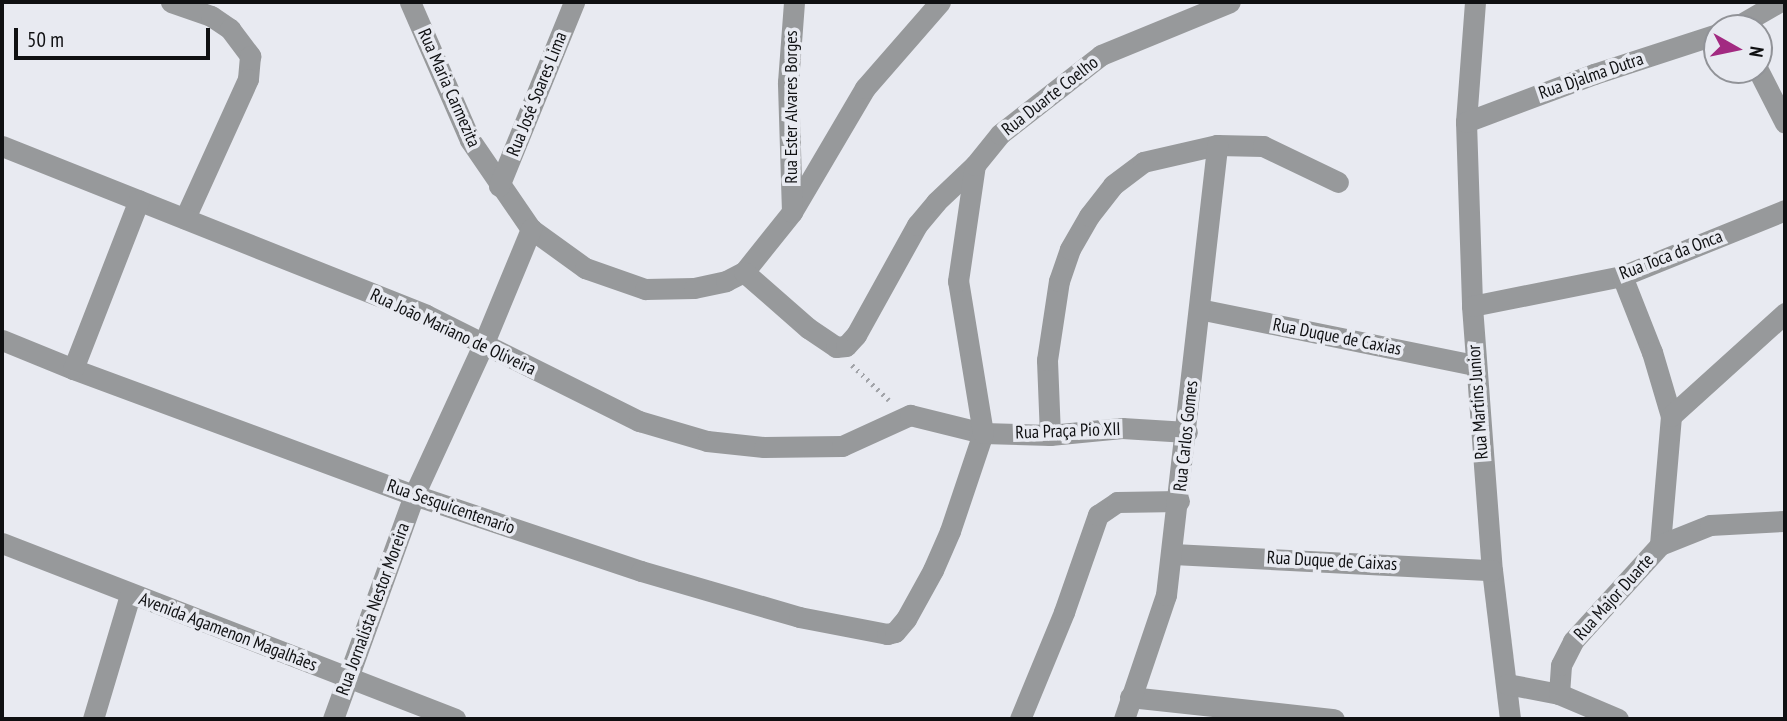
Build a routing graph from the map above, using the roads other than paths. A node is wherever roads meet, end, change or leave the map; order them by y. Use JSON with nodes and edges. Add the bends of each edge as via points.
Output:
{"nodes":[{"id":1,"x":171,"y":2,"type":"edge"},
{"id":2,"x":410,"y":2,"type":"edge"},
{"id":3,"x":574,"y":2,"type":"edge"},
{"id":4,"x":794,"y":2,"type":"edge"},
{"id":5,"x":940,"y":2,"type":"edge"},
{"id":6,"x":1230,"y":2,"type":"edge"},
{"id":7,"x":1475,"y":2,"type":"edge"},
{"id":8,"x":1779,"y":2,"type":"edge"},
{"id":9,"x":1759,"y":14,"type":"edge"},
{"id":10,"x":1703,"y":39,"type":"edge"},
{"id":11,"x":1765,"y":84,"type":"edge"},
{"id":12,"x":1466,"y":122,"type":"junction"},
{"id":13,"x":1785,"y":123,"type":"edge"},
{"id":14,"x":1217,"y":145,"type":"junction"},
{"id":15,"x":2,"y":146,"type":"edge"},
{"id":16,"x":975,"y":165,"type":"junction"},
{"id":17,"x":1338,"y":181,"type":"dead end"},
{"id":18,"x":499,"y":186,"type":"junction"},
{"id":19,"x":139,"y":200,"type":"junction"},
{"id":20,"x":1785,"y":210,"type":"edge"},
{"id":21,"x":792,"y":212,"type":"junction"},
{"id":22,"x":185,"y":218,"type":"junction"},
{"id":23,"x":531,"y":229,"type":"junction"},
{"id":24,"x":744,"y":272,"type":"junction"},
{"id":25,"x":1622,"y":276,"type":"junction"},
{"id":26,"x":1472,"y":306,"type":"junction"},
{"id":27,"x":1199,"y":309,"type":"junction"},
{"id":28,"x":1785,"y":314,"type":"edge"},
{"id":29,"x":2,"y":340,"type":"edge"},
{"id":30,"x":483,"y":345,"type":"junction"},
{"id":31,"x":1475,"y":365,"type":"junction"},
{"id":32,"x":73,"y":369,"type":"junction"},
{"id":33,"x":910,"y":415,"type":"joint"},
{"id":34,"x":1671,"y":416,"type":"junction"},
{"id":35,"x":1187,"y":432,"type":"junction"},
{"id":36,"x":983,"y":433,"type":"junction"},
{"id":37,"x":1050,"y":435,"type":"junction"},
{"id":38,"x":414,"y":495,"type":"junction"},
{"id":39,"x":1179,"y":501,"type":"junction"},
{"id":40,"x":1785,"y":521,"type":"edge"},
{"id":41,"x":2,"y":543,"type":"edge"},
{"id":42,"x":1660,"y":545,"type":"junction"},
{"id":43,"x":1173,"y":554,"type":"junction"},
{"id":44,"x":1492,"y":570,"type":"junction"},
{"id":45,"x":130,"y":595,"type":"junction"},
{"id":46,"x":349,"y":678,"type":"junction"},
{"id":47,"x":1507,"y":684,"type":"junction"},
{"id":48,"x":1559,"y":694,"type":"junction"},
{"id":49,"x":1130,"y":697,"type":"junction"},
{"id":50,"x":93,"y":719,"type":"edge"},
{"id":51,"x":333,"y":719,"type":"edge"},
{"id":52,"x":455,"y":719,"type":"edge"},
{"id":53,"x":1020,"y":719,"type":"edge"},
{"id":54,"x":1124,"y":719,"type":"edge"},
{"id":55,"x":1334,"y":719,"type":"edge"},
{"id":56,"x":1510,"y":719,"type":"edge"},
{"id":57,"x":1618,"y":719,"type":"edge"}],
"edges":[{"from":1,"to":22,"type":"street","via":[[211,16],[230,29],[250,56],[248,79]]},
{"from":2,"to":18,"type":"street","name":"Rua Maria Carmezita","via":[[470,141]]},
{"from":3,"to":18,"type":"street","name":"Rua José Soares Lima"},
{"from":4,"to":21,"type":"street","name":"Rua Ester Alvares Borges","via":[[788,82]]},
{"from":5,"to":21,"type":"street","via":[[865,88]]},
{"from":6,"to":16,"type":"street","name":"Rua Duarte Coelho","via":[[1101,55],[1000,134]]},
{"from":7,"to":12,"type":"street","name":"Rua Martins Junior"},
{"from":8,"to":9,"type":"street"},
{"from":10,"to":12,"type":"street","name":"Rua Djalma Dutra"},
{"from":11,"to":13,"type":"street"},
{"from":12,"to":26,"type":"street","name":"Rua Martins Junior"},
{"from":14,"to":17,"type":"street","via":[[1263,146]]},
{"from":14,"to":27,"type":"street","name":"Rua Carlos Gomes"},
{"from":14,"to":37,"type":"street","via":[[1143,162],[1113,185],[1082,227],[1059,281],[1047,359]]},
{"from":15,"to":19,"type":"street","name":"Rua João Mariano de Oliveira"},
{"from":16,"to":24,"type":"street","name":"Rua Duarte Coelho","via":[[917,225],[846,346],[836,348]]},
{"from":16,"to":36,"type":"street","via":[[958,281]]},
{"from":18,"to":23,"type":"street","name":"Rua Maria Carmezita"},
{"from":19,"to":22,"type":"street","name":"Rua João Mariano de Oliveira"},
{"from":19,"to":32,"type":"street"},
{"from":20,"to":25,"type":"street","name":"Rua Toca da Onca"},
{"from":21,"to":24,"type":"street"},
{"from":22,"to":30,"type":"street","name":"Rua João Mariano de Oliveira","via":[[426,315]]},
{"from":23,"to":24,"type":"street","name":"Rua Maria Carmezita","via":[[585,268],[645,289],[694,288]]},
{"from":23,"to":30,"type":"street","name":"Rua Jornalista Nestor Moreira"},
{"from":25,"to":26,"type":"street","name":"Rua Toca da Onca"},
{"from":25,"to":34,"type":"street"},
{"from":26,"to":31,"type":"street","name":"Rua Martins Junior"},
{"from":27,"to":31,"type":"street","name":"Rua Duque de Caxias"},
{"from":27,"to":35,"type":"street","name":"Rua Carlos Gomes"},
{"from":28,"to":34,"type":"street"},
{"from":29,"to":32,"type":"street","name":"Rua Sesquicentenario"},
{"from":30,"to":33,"type":"street","name":"Rua João Mariano de Oliveira","via":[[639,421],[707,441],[764,447],[842,446]]},
{"from":30,"to":38,"type":"street","name":"Rua Jornalista Nestor Moreira"},
{"from":31,"to":44,"type":"street","name":"Rua Martins Junior"},
{"from":32,"to":38,"type":"street","name":"Rua Sesquicentenario"},
{"from":33,"to":36,"type":"street","name":"Rua Praça Pio XII"},
{"from":34,"to":42,"type":"street"},
{"from":35,"to":37,"type":"street","name":"Rua Praça Pio XII","via":[[1122,428]]},
{"from":35,"to":39,"type":"street","name":"Rua Carlos Gomes"},
{"from":36,"to":37,"type":"street","name":"Rua Praça Pio XII"},
{"from":36,"to":38,"type":"street","name":"Rua Sesquicentenario","via":[[950,531],[906,620],[887,634],[799,617],[640,571]]},
{"from":38,"to":46,"type":"street","name":"Rua Jornalista Nestor Moreira"},
{"from":39,"to":43,"type":"street","name":"Rua Carlos Gomes"},
{"from":39,"to":53,"type":"street","via":[[1116,502],[1098,515]]},
{"from":40,"to":42,"type":"street","name":"Rua Major Duarte","via":[[1710,525]]},
{"from":41,"to":45,"type":"street","name":"Avenida Agamenon Magalhães"},
{"from":42,"to":48,"type":"street","name":"Rua Major Duarte","via":[[1573,641],[1561,665]]},
{"from":43,"to":44,"type":"street","name":"Rua Duque de Caixas"},
{"from":43,"to":49,"type":"street","name":"Rua Carlos Gomes","via":[[1166,595]]},
{"from":44,"to":47,"type":"street","name":"Rua Martins Junior"},
{"from":45,"to":46,"type":"street","name":"Avenida Agamenon Magalhães"},
{"from":45,"to":50,"type":"street"},
{"from":46,"to":51,"type":"street","name":"Rua Jornalista Nestor Moreira"},
{"from":46,"to":52,"type":"street","name":"Avenida Agamenon Magalhães"},
{"from":47,"to":48,"type":"street"},
{"from":47,"to":56,"type":"street","name":"Rua Martins Junior"},
{"from":48,"to":57,"type":"street"},
{"from":49,"to":54,"type":"street","name":"Rua Carlos Gomes"},
{"from":49,"to":55,"type":"street"}]}
